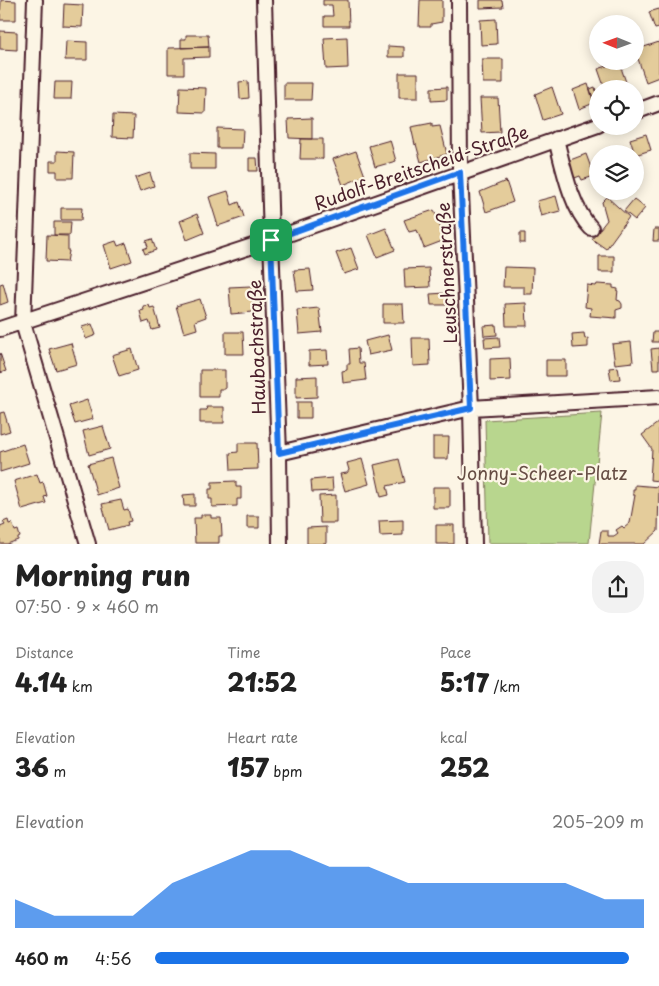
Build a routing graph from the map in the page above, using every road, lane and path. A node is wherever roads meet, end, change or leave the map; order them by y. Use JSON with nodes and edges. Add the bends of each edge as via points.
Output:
{"nodes":[{"id":1,"x":35,"y":0,"type":"edge"},
{"id":2,"x":264,"y":0,"type":"edge"},
{"id":3,"x":459,"y":0,"type":"edge"},
{"id":4,"x":659,"y":103,"type":"edge"},
{"id":5,"x":644,"y":109,"type":"edge"},
{"id":6,"x":589,"y":128,"type":"edge"},
{"id":7,"x":556,"y":139,"type":"junction"},
{"id":8,"x":460,"y":172,"type":"junction"},
{"id":9,"x":587,"y":228,"type":"dead end"},
{"id":10,"x":271,"y":240,"type":"junction"},
{"id":11,"x":23,"y":323,"type":"junction"},
{"id":12,"x":0,"y":329,"type":"edge"},
{"id":13,"x":659,"y":397,"type":"edge"},
{"id":14,"x":471,"y":408,"type":"junction"},
{"id":15,"x":279,"y":453,"type":"junction"},
{"id":16,"x":88,"y":544,"type":"edge"},
{"id":17,"x":280,"y":544,"type":"edge"},
{"id":18,"x":474,"y":544,"type":"edge"}],
"edges":[{"from":1,"to":11,"type":"street"},
{"from":2,"to":10,"type":"street","name":"Haubachstraße"},
{"from":3,"to":8,"type":"street","name":"Leuschnerstraße"},
{"from":4,"to":5,"type":"street"},
{"from":6,"to":7,"type":"street","name":"Rudolf-Breitscheid-Straße"},
{"from":7,"to":8,"type":"street","name":"Rudolf-Breitscheid-Straße"},
{"from":7,"to":9,"type":"street","via":[[576,205]]},
{"from":8,"to":10,"type":"street","name":"Rudolf-Breitscheid-Straße"},
{"from":8,"to":14,"type":"street","name":"Leuschnerstraße"},
{"from":10,"to":11,"type":"street","name":"Rudolf-Breitscheid-Straße"},
{"from":10,"to":15,"type":"street","name":"Haubachstraße"},
{"from":11,"to":12,"type":"street","name":"Rudolf-Breitscheid-Straße"},
{"from":11,"to":16,"type":"street"},
{"from":13,"to":14,"type":"street"},
{"from":14,"to":15,"type":"street"},
{"from":14,"to":18,"type":"street","name":"Leuschnerstraße"},
{"from":15,"to":17,"type":"street","name":"Haubachstraße"}]}
